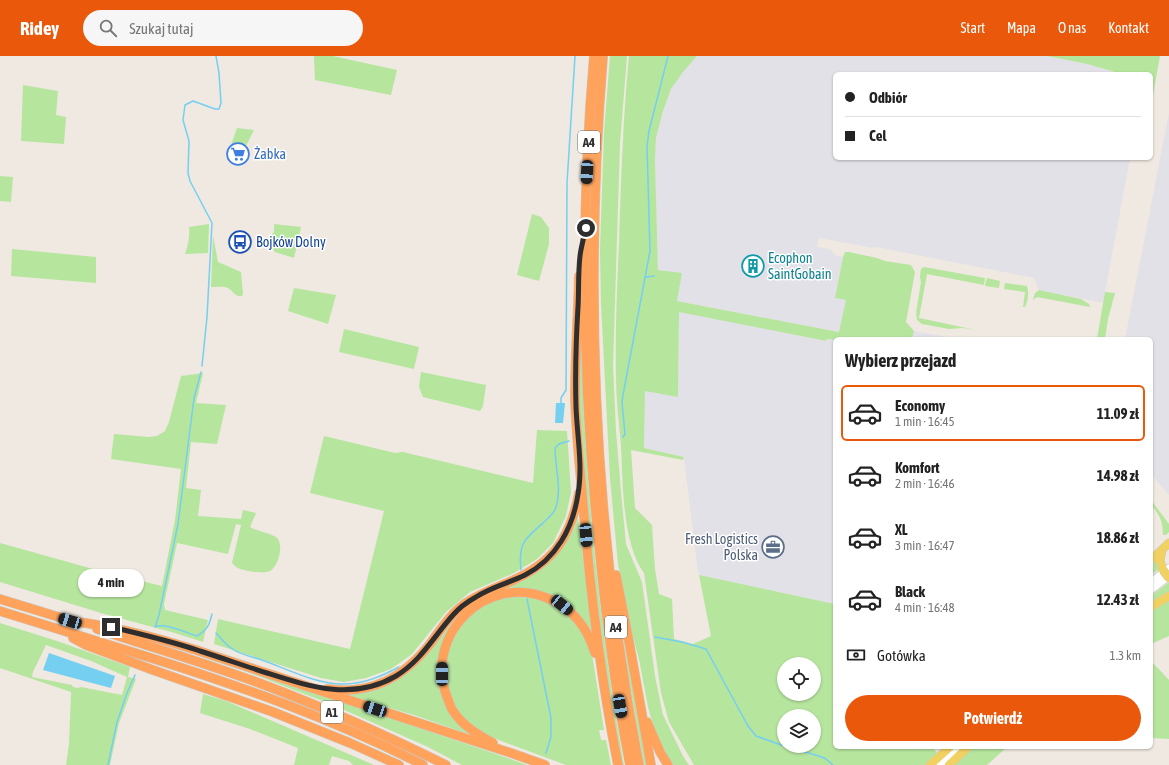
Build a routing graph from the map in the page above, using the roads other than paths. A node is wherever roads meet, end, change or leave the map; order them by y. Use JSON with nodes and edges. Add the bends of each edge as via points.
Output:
{"nodes":[{"id":1,"x":594,"y":56,"type":"edge"},
{"id":2,"x":603,"y":56,"type":"edge"},
{"id":3,"x":586,"y":228,"type":"junction"},
{"id":4,"x":581,"y":480,"type":"junction"},
{"id":5,"x":602,"y":488,"type":"junction"},
{"id":6,"x":1169,"y":543,"type":"edge"},
{"id":7,"x":1162,"y":550,"type":"junction"},
{"id":8,"x":1153,"y":558,"type":"edge"},
{"id":9,"x":1166,"y":569,"type":"edge"},
{"id":10,"x":1169,"y":577,"type":"edge"},
{"id":11,"x":1153,"y":580,"type":"edge"},
{"id":12,"x":1153,"y":589,"type":"edge"},
{"id":13,"x":1169,"y":596,"type":"edge"},
{"id":14,"x":0,"y":599,"type":"edge"},
{"id":15,"x":1153,"y":606,"type":"edge"},
{"id":16,"x":0,"y":611,"type":"edge"},
{"id":17,"x":70,"y":621,"type":"junction"},
{"id":18,"x":50,"y":626,"type":"junction"},
{"id":19,"x":602,"y":674,"type":"junction"},
{"id":20,"x":306,"y":685,"type":"junction"},
{"id":21,"x":641,"y":706,"type":"junction"},
{"id":22,"x":350,"y":743,"type":"junction"},
{"id":23,"x":948,"y":749,"type":"edge"},
{"id":24,"x":948,"y":749,"type":"edge"},
{"id":25,"x":958,"y":749,"type":"edge"},
{"id":26,"x":966,"y":749,"type":"edge"},
{"id":27,"x":511,"y":753,"type":"junction"},
{"id":28,"x":386,"y":765,"type":"edge"},
{"id":29,"x":399,"y":765,"type":"edge"},
{"id":30,"x":423,"y":765,"type":"edge"},
{"id":31,"x":446,"y":765,"type":"edge"},
{"id":32,"x":545,"y":765,"type":"edge"},
{"id":33,"x":618,"y":765,"type":"edge"},
{"id":34,"x":630,"y":765,"type":"edge"},
{"id":35,"x":639,"y":765,"type":"edge"},
{"id":36,"x":651,"y":765,"type":"edge"},
{"id":37,"x":668,"y":765,"type":"edge"},
{"id":38,"x":930,"y":765,"type":"edge"},
{"id":39,"x":934,"y":765,"type":"edge"},
{"id":40,"x":940,"y":765,"type":"edge"},
{"id":41,"x":949,"y":765,"type":"edge"}],
"edges":[{"from":1,"to":3,"type":"highway","number":"A4"},
{"from":2,"to":5,"type":"highway","number":"A4","via":[[596,158],[594,241],[595,374]]},
{"from":3,"to":4,"type":"highway","via":[[580,256],[575,370]]},
{"from":3,"to":34,"type":"highway","number":"A4","via":[[586,351],[594,500],[609,633]]},
{"from":4,"to":19,"type":"highway"},
{"from":4,"to":20,"type":"highway","via":[[568,530],[548,558],[526,575],[466,603],[454,613],[409,667],[373,687],[336,690]]},
{"from":5,"to":21,"type":"highway"},
{"from":5,"to":35,"type":"highway","number":"A4","via":[[622,667]]},
{"from":6,"to":7,"type":"main road"},
{"from":7,"to":8,"type":"main road"},
{"from":7,"to":9,"type":"main road","via":[[1160,561]]},
{"from":9,"to":10,"type":"main road","bridge":true},
{"from":9,"to":11,"type":"main road"},
{"from":10,"to":12,"type":"main road"},
{"from":13,"to":15,"type":"main road"},
{"from":14,"to":17,"type":"highway","number":"A1"},
{"from":16,"to":18,"type":"highway","number":"A1"},
{"from":17,"to":20,"type":"highway","via":[[148,636]]},
{"from":17,"to":31,"type":"highway","number":"A1","via":[[266,686],[384,735]]},
{"from":18,"to":22,"type":"highway","via":[[86,645],[273,712]]},
{"from":18,"to":30,"type":"highway","number":"A1","via":[[250,691],[320,718]]},
{"from":19,"to":27,"type":"highway","via":[[590,636],[584,627],[571,612],[552,600],[529,593],[508,593],[494,596],[471,609],[450,633],[445,646],[442,659],[444,688],[452,710],[467,726]]},
{"from":19,"to":33,"type":"highway"},
{"from":20,"to":27,"type":"highway"},
{"from":21,"to":36,"type":"highway"},
{"from":21,"to":37,"type":"highway"},
{"from":22,"to":28,"type":"highway"},
{"from":22,"to":29,"type":"highway"},
{"from":23,"to":38,"type":"main road"},
{"from":24,"to":39,"type":"main road"},
{"from":25,"to":40,"type":"main road"},
{"from":26,"to":41,"type":"main road"},
{"from":27,"to":32,"type":"highway"}]}
